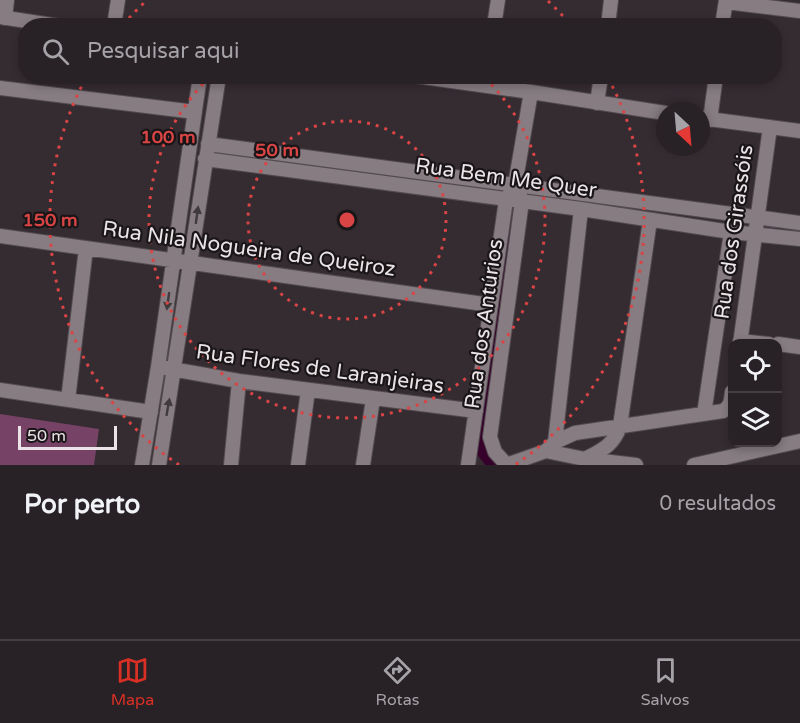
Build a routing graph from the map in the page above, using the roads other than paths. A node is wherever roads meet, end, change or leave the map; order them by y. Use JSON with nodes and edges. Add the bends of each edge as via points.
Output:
{"nodes":[{"id":1,"x":7,"y":0,"type":"edge"},
{"id":2,"x":118,"y":0,"type":"edge"},
{"id":3,"x":498,"y":0,"type":"edge"},
{"id":4,"x":611,"y":0,"type":"edge"},
{"id":5,"x":726,"y":1,"type":"edge"},
{"id":6,"x":800,"y":11,"type":"edge"},
{"id":7,"x":2,"y":18,"type":"edge"},
{"id":8,"x":115,"y":18,"type":"edge"},
{"id":9,"x":495,"y":18,"type":"edge"},
{"id":10,"x":609,"y":18,"type":"edge"},
{"id":11,"x":723,"y":18,"type":"edge"},
{"id":12,"x":18,"y":20,"type":"edge"},
{"id":13,"x":199,"y":84,"type":"edge"},
{"id":14,"x":218,"y":84,"type":"edge"},
{"id":15,"x":496,"y":84,"type":"edge"},
{"id":16,"x":600,"y":84,"type":"edge"},
{"id":17,"x":714,"y":84,"type":"edge"},
{"id":18,"x":0,"y":88,"type":"edge"},
{"id":19,"x":531,"y":92,"type":"junction"},
{"id":20,"x":709,"y":102,"type":"edge"},
{"id":21,"x":597,"y":103,"type":"junction"},
{"id":22,"x":195,"y":112,"type":"junction"},
{"id":23,"x":656,"y":112,"type":"edge"},
{"id":24,"x":710,"y":120,"type":"edge"},
{"id":25,"x":770,"y":127,"type":"junction"},
{"id":26,"x":800,"y":131,"type":"edge"},
{"id":27,"x":208,"y":144,"type":"junction"},
{"id":28,"x":205,"y":159,"type":"junction"},
{"id":29,"x":515,"y":185,"type":"junction"},
{"id":30,"x":506,"y":200,"type":"junction"},
{"id":31,"x":522,"y":201,"type":"junction"},
{"id":32,"x":581,"y":209,"type":"junction"},
{"id":33,"x":756,"y":218,"type":"junction"},
{"id":34,"x":650,"y":220,"type":"junction"},
{"id":35,"x":800,"y":223,"type":"edge"},
{"id":36,"x":731,"y":232,"type":"junction"},
{"id":37,"x":754,"y":234,"type":"junction"},
{"id":38,"x":0,"y":236,"type":"edge"},
{"id":39,"x":800,"y":239,"type":"edge"},
{"id":40,"x":86,"y":248,"type":"junction"},
{"id":41,"x":173,"y":260,"type":"junction"},
{"id":42,"x":191,"y":262,"type":"junction"},
{"id":43,"x":491,"y":304,"type":"junction"},
{"id":44,"x":740,"y":339,"type":"edge"},
{"id":45,"x":782,"y":345,"type":"edge"},
{"id":46,"x":800,"y":347,"type":"edge"},
{"id":47,"x":158,"y":367,"type":"junction"},
{"id":48,"x":175,"y":370,"type":"junction"},
{"id":49,"x":239,"y":381,"type":"junction"},
{"id":50,"x":0,"y":390,"type":"edge"},
{"id":51,"x":308,"y":390,"type":"junction"},
{"id":52,"x":373,"y":399,"type":"junction"},
{"id":53,"x":68,"y":400,"type":"junction"},
{"id":54,"x":728,"y":408,"type":"edge"},
{"id":55,"x":476,"y":411,"type":"junction"},
{"id":56,"x":151,"y":412,"type":"junction"},
{"id":57,"x":704,"y":414,"type":"junction"},
{"id":58,"x":620,"y":426,"type":"junction"},
{"id":59,"x":800,"y":441,"type":"edge"},
{"id":60,"x":550,"y":446,"type":"junction"},
{"id":61,"x":585,"y":462,"type":"edge"},
{"id":62,"x":142,"y":465,"type":"edge"},
{"id":63,"x":159,"y":465,"type":"edge"},
{"id":64,"x":231,"y":465,"type":"edge"},
{"id":65,"x":298,"y":465,"type":"edge"},
{"id":66,"x":363,"y":465,"type":"edge"},
{"id":67,"x":468,"y":465,"type":"edge"},
{"id":68,"x":506,"y":465,"type":"edge"},
{"id":69,"x":636,"y":465,"type":"edge"},
{"id":70,"x":694,"y":465,"type":"edge"}],
"edges":[{"from":1,"to":7,"type":"street"},
{"from":2,"to":8,"type":"street"},
{"from":3,"to":9,"type":"street"},
{"from":4,"to":10,"type":"street"},
{"from":5,"to":6,"type":"street"},
{"from":5,"to":11,"type":"street"},
{"from":7,"to":12,"type":"street"},
{"from":13,"to":22,"type":"street"},
{"from":14,"to":27,"type":"street"},
{"from":15,"to":19,"type":"street"},
{"from":16,"to":21,"type":"street"},
{"from":17,"to":20,"type":"street"},
{"from":18,"to":22,"type":"street"},
{"from":19,"to":21,"type":"street"},
{"from":19,"to":29,"type":"street","name":"Rua dos Antúrios"},
{"from":21,"to":23,"type":"street"},
{"from":22,"to":41,"type":"street"},
{"from":24,"to":25,"type":"street"},
{"from":25,"to":26,"type":"street"},
{"from":25,"to":33,"type":"street","name":"Rua dos Girassóis"},
{"from":27,"to":28,"type":"street"},
{"from":27,"to":29,"type":"street","name":"Rua Bem Me Quer"},
{"from":28,"to":30,"type":"street","name":"Rua Bem Me Quer"},
{"from":42,"to":28,"type":"street","one_way":true},
{"from":29,"to":30,"type":"street","name":"Rua dos Antúrios"},
{"from":29,"to":31,"type":"street"},
{"from":29,"to":33,"type":"street","name":"Rua Bem Me Quer"},
{"from":30,"to":31,"type":"street","name":"Rua Bem Me Quer"},
{"from":30,"to":43,"type":"street","name":"Rua dos Antúrios"},
{"from":31,"to":32,"type":"street","name":"Rua Bem Me Quer"},
{"from":31,"to":68,"type":"street","name":"Rua dos Antúrios","via":[[490,437],[495,452]]},
{"from":32,"to":34,"type":"street","name":"Rua Bem Me Quer"},
{"from":32,"to":60,"type":"street"},
{"from":33,"to":35,"type":"street","name":"Rua Bem Me Quer"},
{"from":33,"to":37,"type":"street","name":"Rua dos Girassóis"},
{"from":34,"to":36,"type":"street","name":"Rua Bem Me Quer"},
{"from":34,"to":58,"type":"street"},
{"from":36,"to":37,"type":"street","name":"Rua Bem Me Quer"},
{"from":36,"to":57,"type":"street"},
{"from":37,"to":39,"type":"street","name":"Rua Bem Me Quer"},
{"from":37,"to":44,"type":"street","name":"Rua dos Girassóis"},
{"from":38,"to":40,"type":"street","name":"Rua Nila Nogueira de Queiroz"},
{"from":40,"to":41,"type":"street","name":"Rua Nila Nogueira de Queiroz"},
{"from":40,"to":53,"type":"street"},
{"from":41,"to":42,"type":"street","name":"Rua Nila Nogueira de Queiroz"},
{"from":41,"to":47,"type":"street","one_way":true},
{"from":42,"to":43,"type":"street","name":"Rua Nila Nogueira de Queiroz"},
{"from":42,"to":48,"type":"street"},
{"from":43,"to":55,"type":"street","name":"Rua dos Antúrios"},
{"from":45,"to":46,"type":"street"},
{"from":47,"to":48,"type":"street","name":"Rua Flores de Laranjeiras"},
{"from":47,"to":56,"type":"street"},
{"from":48,"to":49,"type":"street","name":"Rua Flores de Laranjeiras"},
{"from":63,"to":48,"type":"street","one_way":true},
{"from":49,"to":51,"type":"street","name":"Rua Flores de Laranjeiras"},
{"from":49,"to":64,"type":"street"},
{"from":50,"to":53,"type":"street"},
{"from":51,"to":52,"type":"street","name":"Rua Flores de Laranjeiras"},
{"from":51,"to":65,"type":"street"},
{"from":52,"to":55,"type":"street","name":"Rua Flores de Laranjeiras"},
{"from":52,"to":66,"type":"street"},
{"from":53,"to":56,"type":"street"},
{"from":54,"to":57,"type":"street"},
{"from":55,"to":67,"type":"street","name":"Rua dos Antúrios"},
{"from":56,"to":62,"type":"street"},
{"from":57,"to":58,"type":"street"},
{"from":58,"to":60,"type":"street","via":[[575,433]]},
{"from":58,"to":61,"type":"street","via":[[610,444]]},
{"from":59,"to":70,"type":"street"},
{"from":60,"to":61,"type":"street"},
{"from":60,"to":68,"type":"street"},
{"from":61,"to":69,"type":"street"}]}
